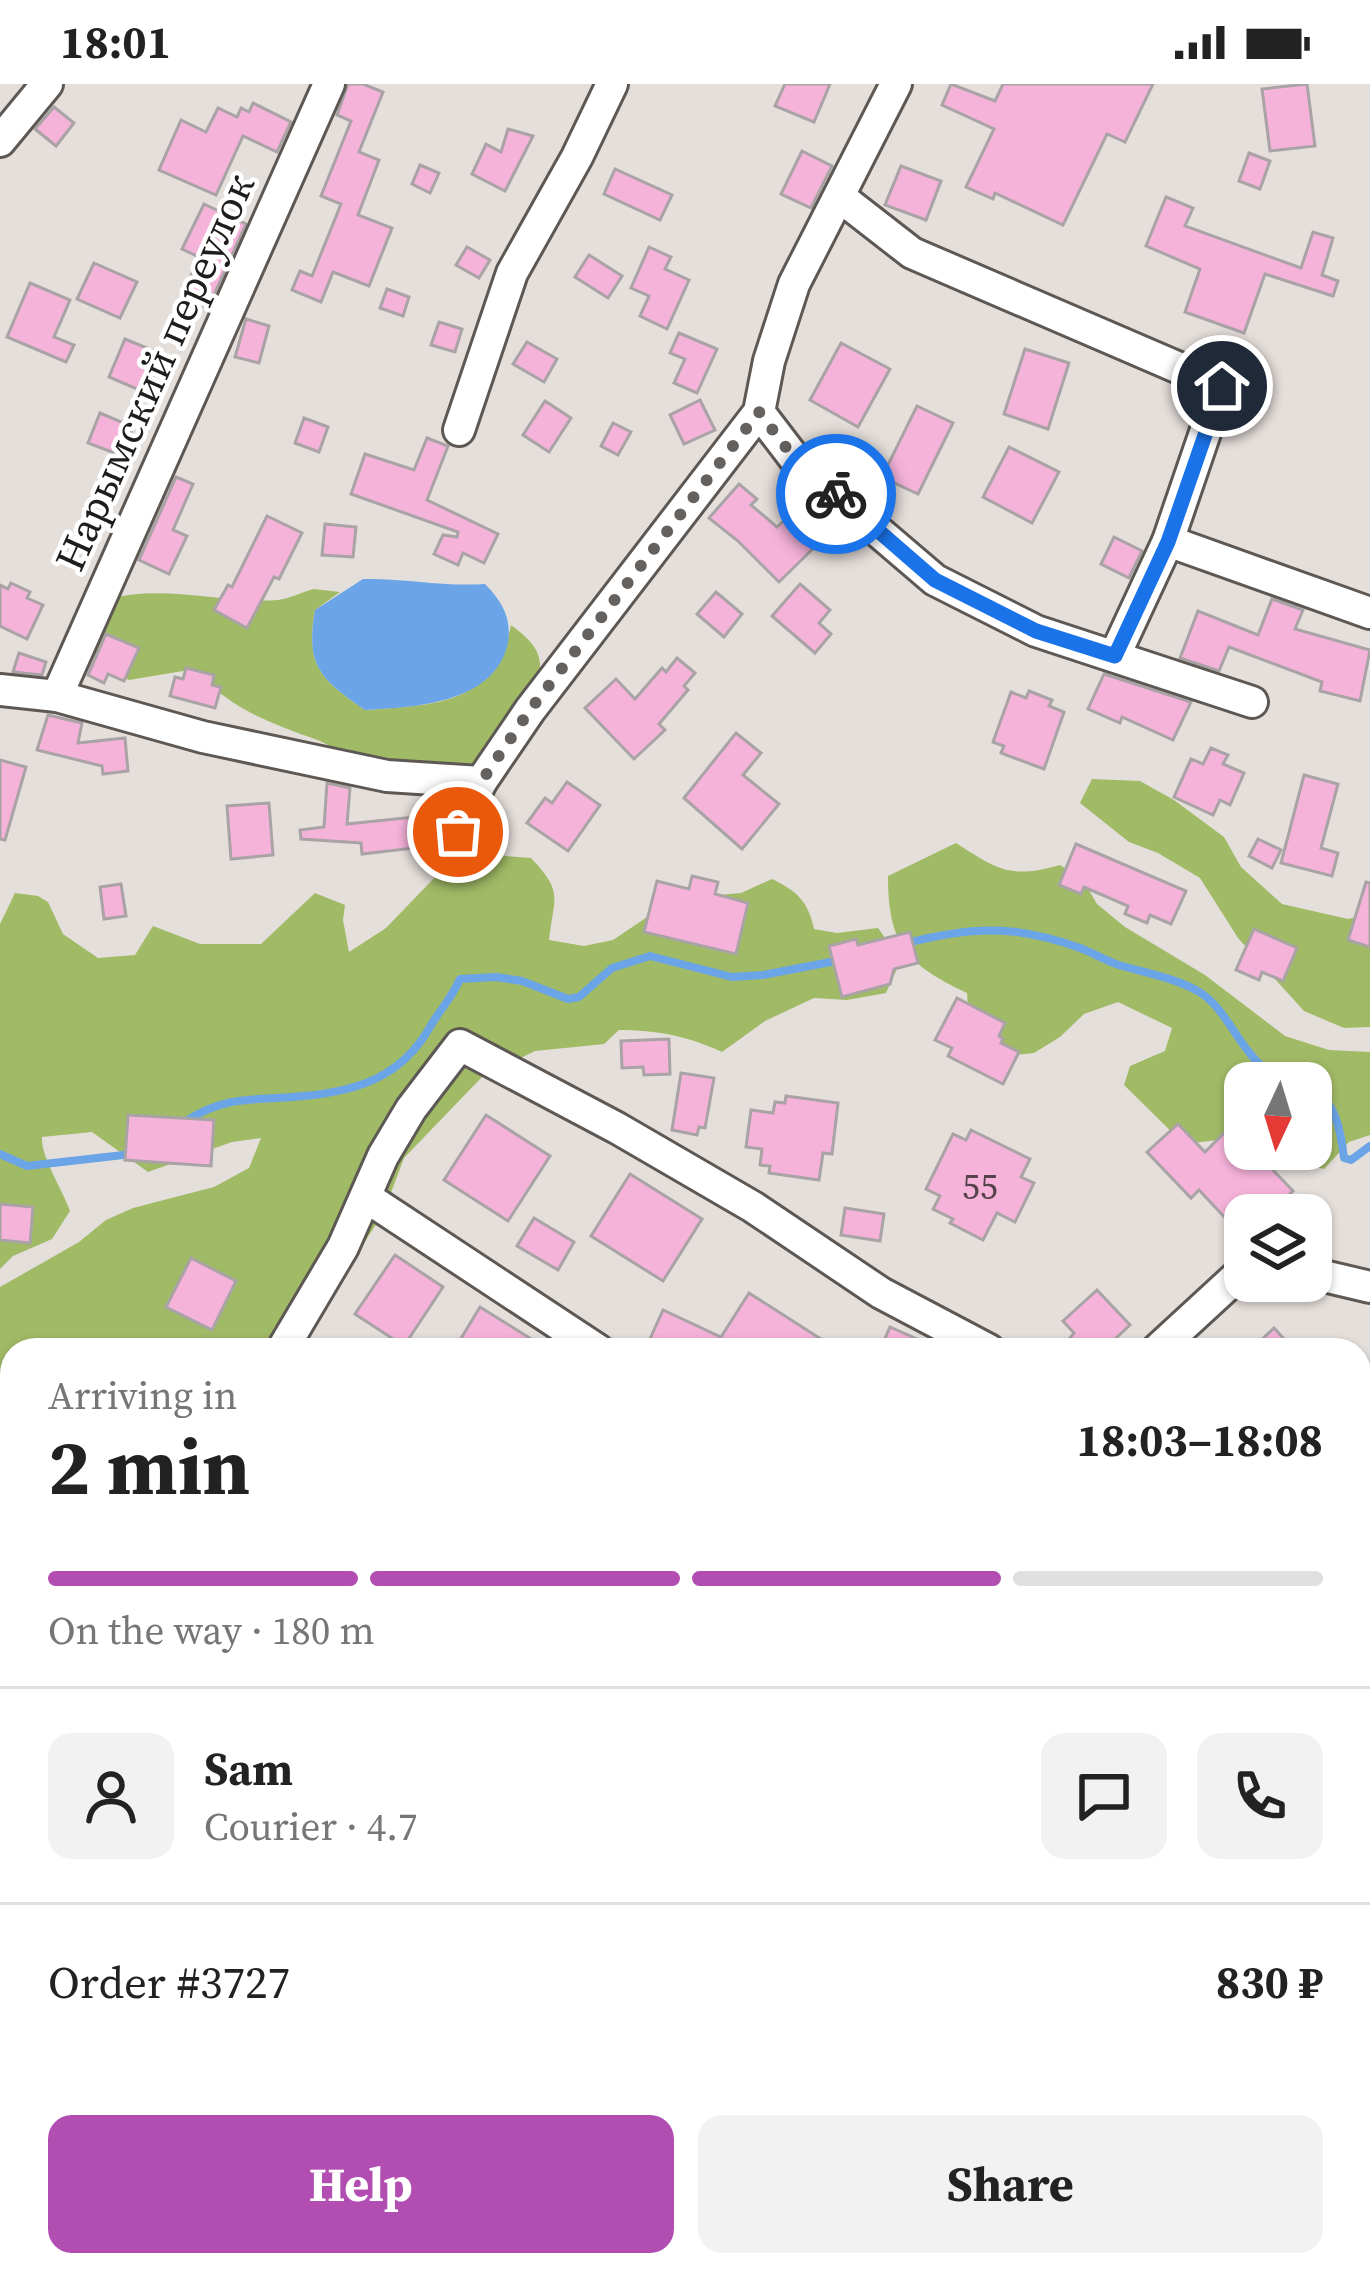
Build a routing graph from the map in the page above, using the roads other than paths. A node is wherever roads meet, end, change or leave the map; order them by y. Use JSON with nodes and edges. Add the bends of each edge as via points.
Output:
{"nodes":[{"id":1,"x":47,"y":84,"type":"edge"},
{"id":2,"x":329,"y":84,"type":"edge"},
{"id":3,"x":612,"y":84,"type":"edge"},
{"id":4,"x":896,"y":84,"type":"edge"},
{"id":5,"x":0,"y":142,"type":"edge"},
{"id":6,"x":840,"y":197,"type":"junction"},
{"id":7,"x":759,"y":412,"type":"junction"},
{"id":8,"x":459,"y":430,"type":"dead end"},
{"id":9,"x":1168,"y":542,"type":"junction"},
{"id":10,"x":1370,"y":613,"type":"edge"},
{"id":11,"x":1115,"y":656,"type":"junction"},
{"id":12,"x":0,"y":690,"type":"edge"},
{"id":13,"x":57,"y":696,"type":"junction"},
{"id":14,"x":1252,"y":702,"type":"dead end"},
{"id":15,"x":481,"y":782,"type":"junction"},
{"id":16,"x":458,"y":832,"type":"dead end"},
{"id":17,"x":367,"y":1197,"type":"junction"},
{"id":18,"x":1332,"y":1278,"type":"edge"},
{"id":19,"x":1370,"y":1287,"type":"edge"},
{"id":20,"x":1224,"y":1288,"type":"edge"},
{"id":21,"x":289,"y":1338,"type":"edge"},
{"id":22,"x":580,"y":1338,"type":"edge"},
{"id":23,"x":966,"y":1338,"type":"edge"},
{"id":24,"x":1170,"y":1338,"type":"edge"}],
"edges":[{"from":1,"to":5,"type":"street"},
{"from":2,"to":13,"type":"street","name":"Нарымский переулок"},
{"from":3,"to":8,"type":"street","via":[[512,273]]},
{"from":4,"to":6,"type":"street"},
{"from":6,"to":7,"type":"street","via":[[794,284]]},
{"from":6,"to":9,"type":"street","via":[[911,254],[1222,386]]},
{"from":7,"to":11,"type":"street","via":[[798,463],[935,580],[1036,631]]},
{"from":7,"to":15,"type":"street"},
{"from":9,"to":10,"type":"street"},
{"from":9,"to":11,"type":"street"},
{"from":11,"to":14,"type":"street"},
{"from":12,"to":13,"type":"street"},
{"from":13,"to":15,"type":"street","via":[[387,776]]},
{"from":15,"to":16,"type":"street"},
{"from":17,"to":21,"type":"street"},
{"from":17,"to":22,"type":"street"},
{"from":17,"to":23,"type":"street","via":[[411,1108],[460,1045],[637,1139]]},
{"from":18,"to":19,"type":"street"},
{"from":20,"to":24,"type":"street"}]}
